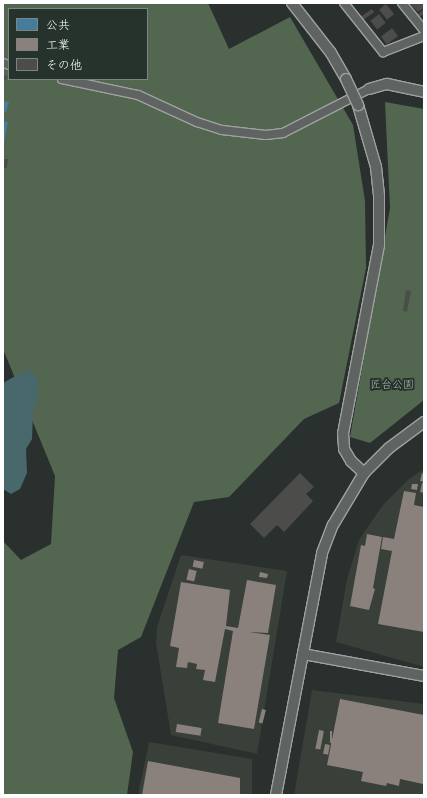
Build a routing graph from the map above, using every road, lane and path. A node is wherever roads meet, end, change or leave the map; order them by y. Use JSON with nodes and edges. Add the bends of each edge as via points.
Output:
{"nodes":[{"id":1,"x":292,"y":3,"type":"edge"},
{"id":2,"x":344,"y":3,"type":"edge"},
{"id":3,"x":402,"y":3,"type":"edge"},
{"id":4,"x":424,"y":30,"type":"edge"},
{"id":5,"x":424,"y":36,"type":"edge"},
{"id":6,"x":67,"y":80,"type":"edge"},
{"id":7,"x":369,"y":89,"type":"joint"},
{"id":8,"x":424,"y":92,"type":"edge"},
{"id":9,"x":424,"y":422,"type":"edge"},
{"id":10,"x":364,"y":473,"type":"junction"},
{"id":11,"x":303,"y":654,"type":"junction"},
{"id":12,"x":424,"y":676,"type":"edge"},
{"id":13,"x":276,"y":795,"type":"edge"}],
"edges":[{"from":1,"to":10,"type":"street","bridge":true,"via":[[331,53],[346,79],[358,105],[376,167],[379,245],[343,433],[344,449],[351,461]]},
{"from":2,"to":5,"type":"street","via":[[383,52]]},
{"from":3,"to":4,"type":"street"},
{"from":6,"to":7,"type":"street","via":[[138,95],[197,122],[222,130],[266,135],[283,133]]},
{"from":7,"to":8,"type":"street","via":[[387,84]]},
{"from":9,"to":10,"type":"street","via":[[389,448]]},
{"from":10,"to":11,"type":"street","via":[[347,498],[322,553]]},
{"from":11,"to":12,"type":"street"},
{"from":11,"to":13,"type":"street"}]}
